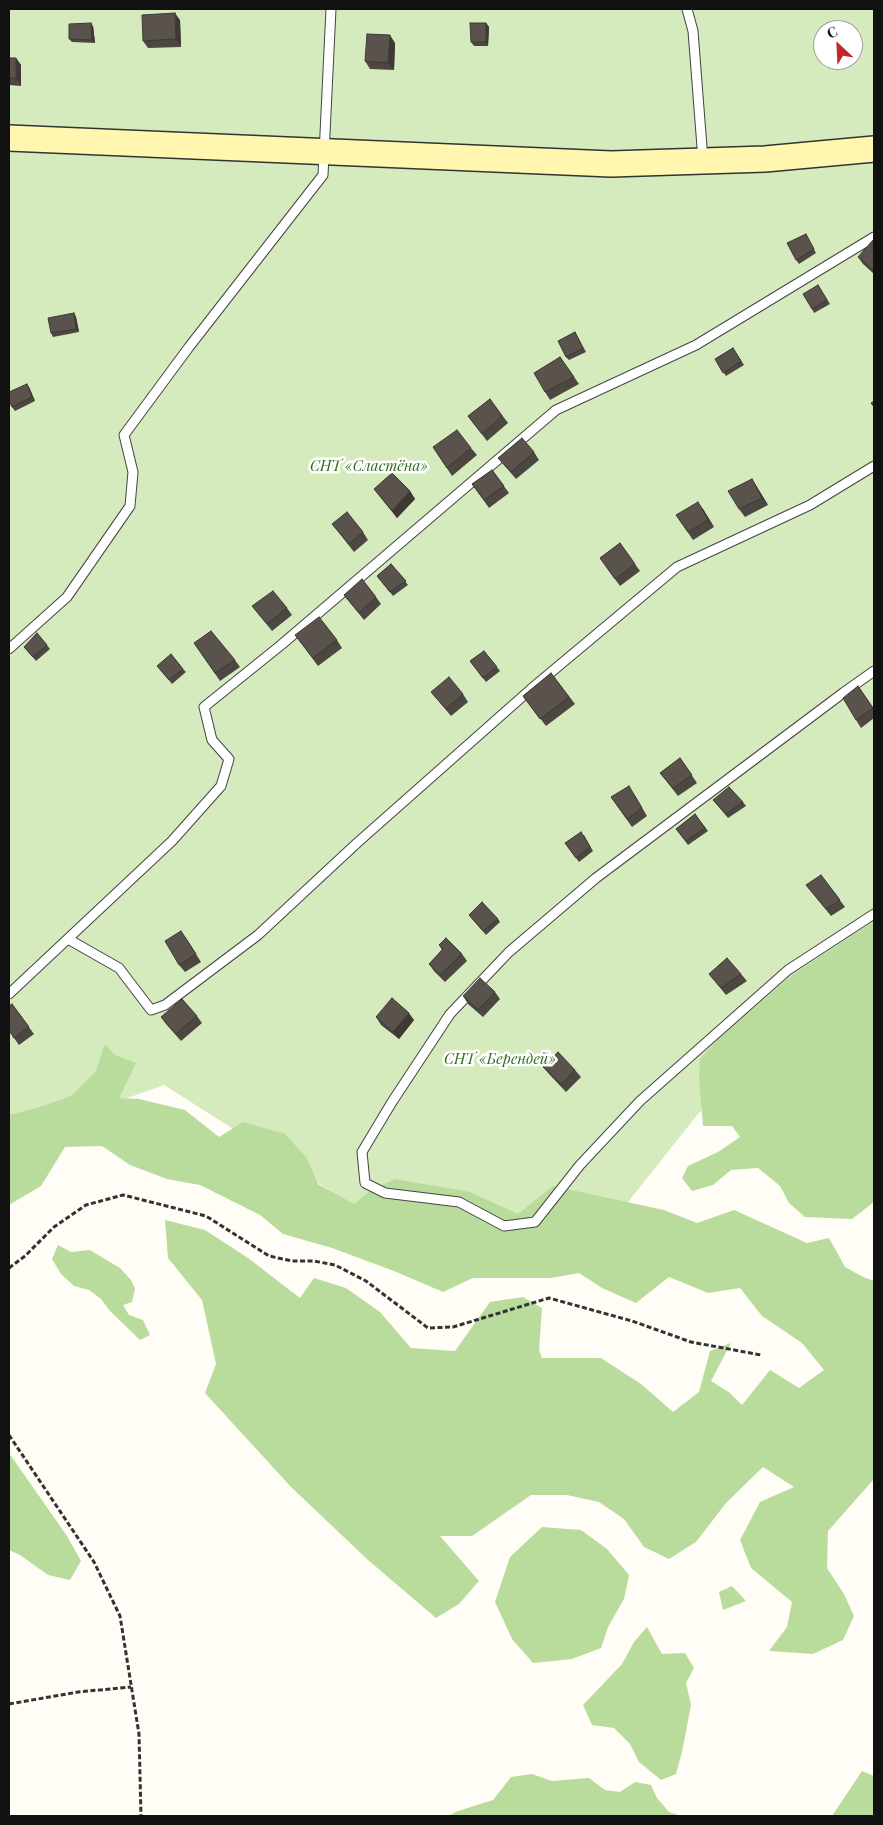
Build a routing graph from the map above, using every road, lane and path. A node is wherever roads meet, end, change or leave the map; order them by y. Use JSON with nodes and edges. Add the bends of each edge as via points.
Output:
{"nodes":[{"id":1,"x":331,"y":9,"type":"edge"},
{"id":2,"x":687,"y":9,"type":"edge"},
{"id":3,"x":9,"y":138,"type":"edge"},
{"id":4,"x":874,"y":149,"type":"edge"},
{"id":5,"x":325,"y":152,"type":"junction"},
{"id":6,"x":703,"y":161,"type":"junction"},
{"id":7,"x":874,"y":238,"type":"edge"},
{"id":8,"x":874,"y":466,"type":"edge"},
{"id":9,"x":9,"y":649,"type":"edge"},
{"id":10,"x":874,"y":671,"type":"edge"},
{"id":11,"x":874,"y":914,"type":"edge"},
{"id":12,"x":68,"y":939,"type":"junction"},
{"id":13,"x":9,"y":994,"type":"edge"},
{"id":14,"x":9,"y":1268,"type":"edge"},
{"id":15,"x":761,"y":1355,"type":"dead end"},
{"id":16,"x":9,"y":1435,"type":"edge"},
{"id":17,"x":131,"y":1687,"type":"junction"},
{"id":18,"x":9,"y":1704,"type":"edge"},
{"id":19,"x":141,"y":1816,"type":"edge"}],
"edges":[{"from":1,"to":5,"type":"lane"},
{"from":2,"to":6,"type":"lane","via":[[693,32]]},
{"from":3,"to":5,"type":"street"},
{"from":4,"to":6,"type":"street"},
{"from":5,"to":6,"type":"street","via":[[611,164]]},
{"from":5,"to":9,"type":"lane","via":[[323,175],[124,435],[133,472],[130,506],[67,597]]},
{"from":7,"to":12,"type":"lane","via":[[696,345],[556,410],[282,645],[204,707],[212,740],[229,759],[221,786],[172,841]]},
{"from":8,"to":12,"type":"lane","via":[[810,505],[677,567],[531,689],[357,843],[258,936],[165,1005],[150,1010],[119,968]]},
{"from":10,"to":11,"type":"lane","via":[[596,878],[509,952],[450,1014],[392,1102],[362,1152],[365,1183],[385,1193],[459,1202],[504,1226],[535,1222],[580,1165],[640,1101],[788,970]]},
{"from":12,"to":13,"type":"lane"},
{"from":14,"to":15,"type":"path","via":[[54,1227],[86,1206],[123,1195],[206,1216],[269,1256],[335,1265],[366,1281],[428,1328],[453,1327],[549,1298],[632,1321],[691,1342]]},
{"from":16,"to":17,"type":"path","via":[[94,1562],[120,1616]]},
{"from":17,"to":18,"type":"path"},
{"from":17,"to":19,"type":"path","via":[[139,1734]]}]}
